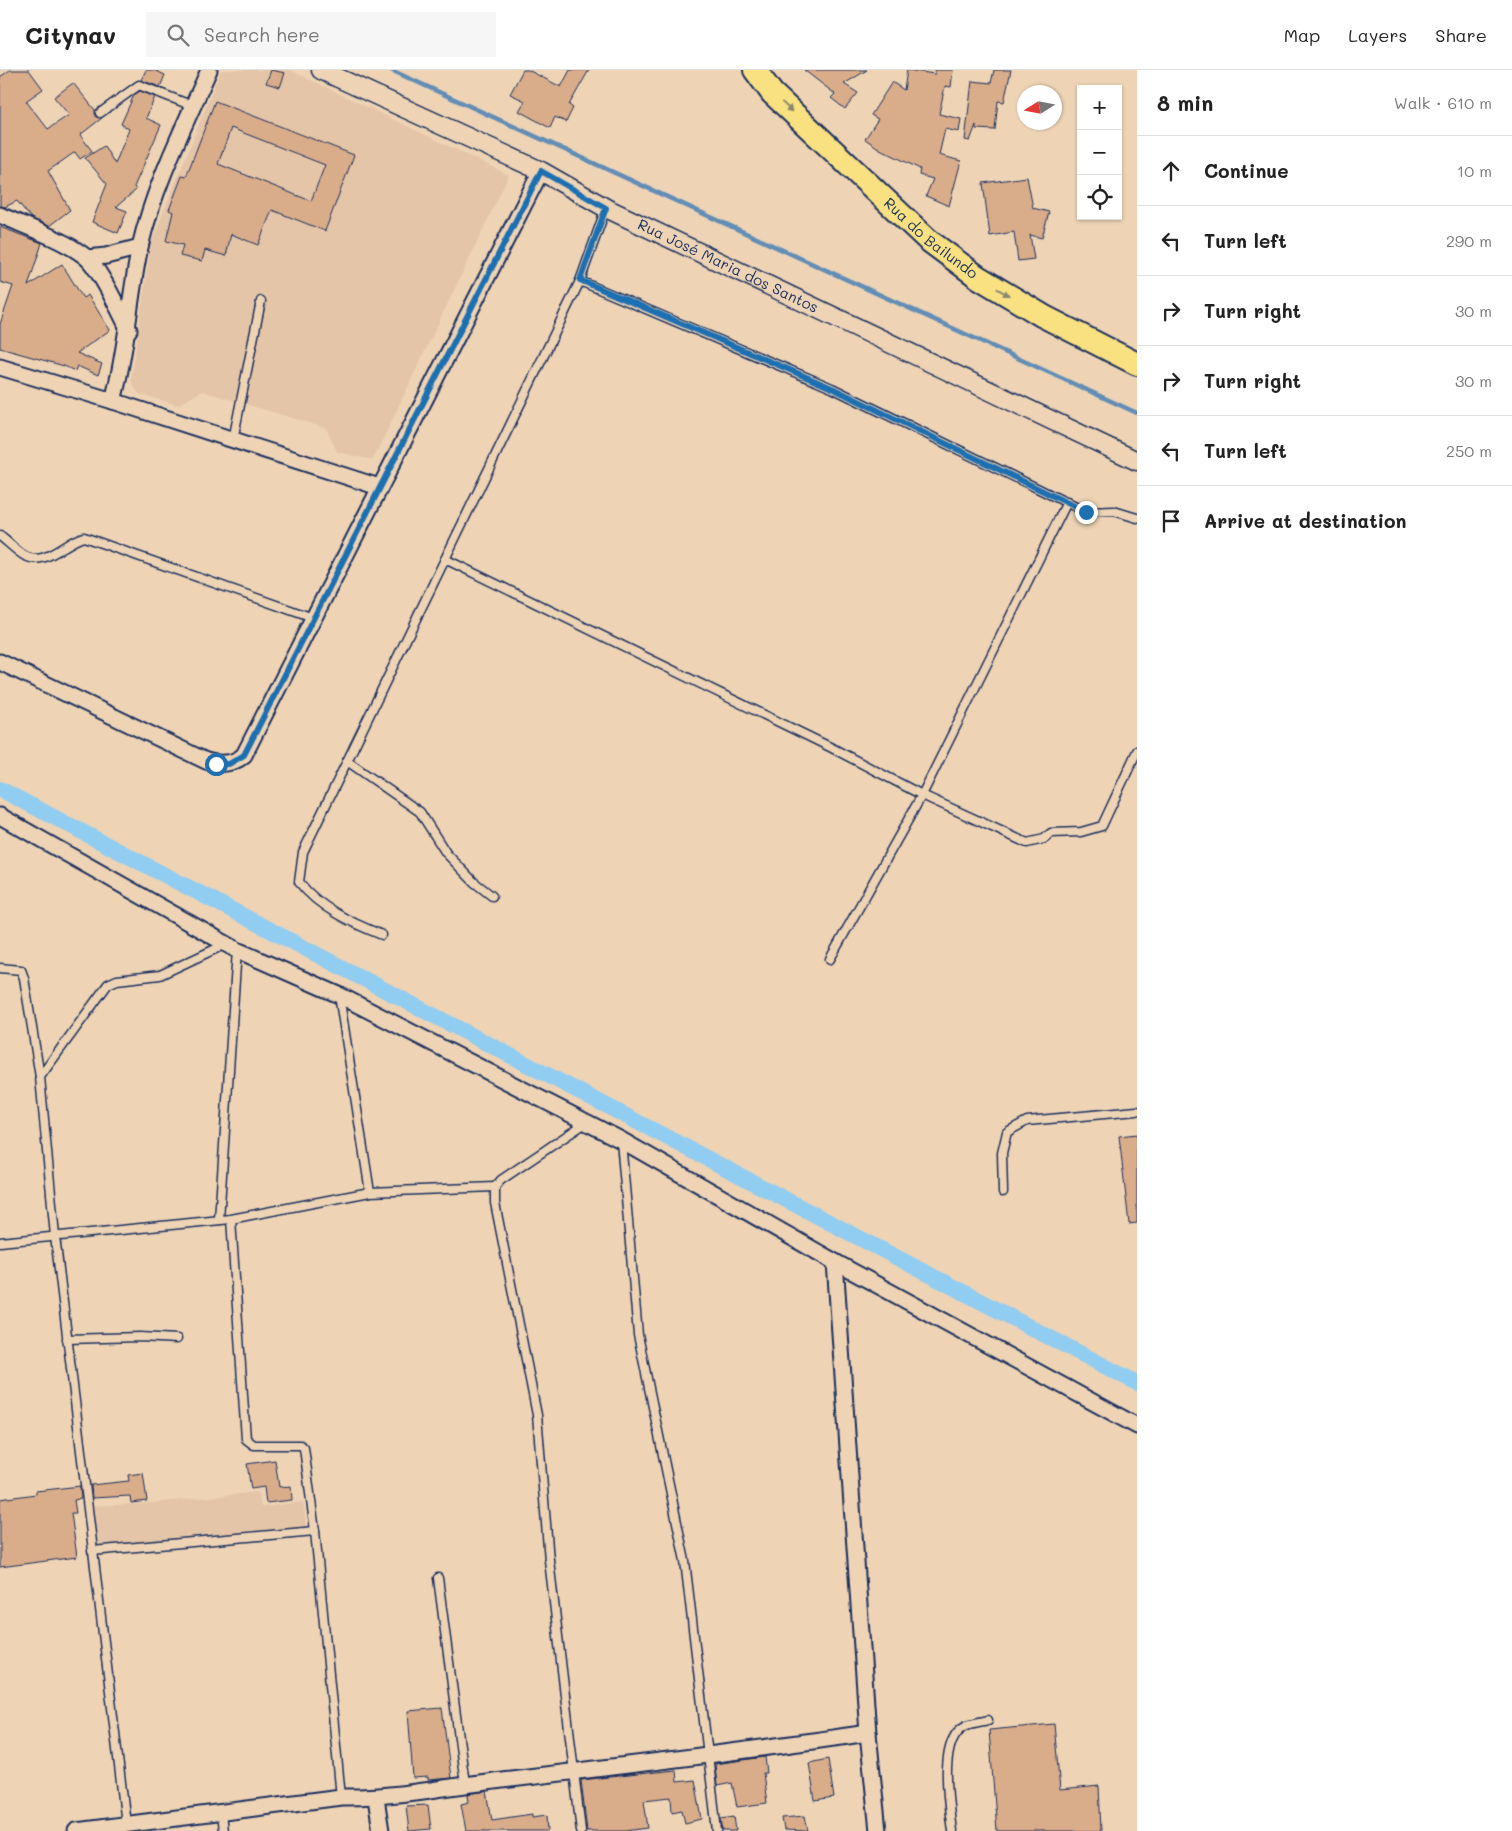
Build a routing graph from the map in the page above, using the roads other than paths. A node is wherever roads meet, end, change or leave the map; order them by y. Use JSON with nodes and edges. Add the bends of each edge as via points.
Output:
{"nodes":[{"id":1,"x":209,"y":70,"type":"edge"},
{"id":2,"x":321,"y":70,"type":"edge"},
{"id":3,"x":755,"y":70,"type":"edge"},
{"id":4,"x":193,"y":106,"type":"junction"},
{"id":5,"x":100,"y":113,"type":"dead end"},
{"id":6,"x":541,"y":171,"type":"junction"},
{"id":7,"x":606,"y":208,"type":"junction"},
{"id":8,"x":0,"y":215,"type":"edge"},
{"id":9,"x":140,"y":247,"type":"junction"},
{"id":10,"x":87,"y":258,"type":"junction"},
{"id":11,"x":580,"y":280,"type":"junction"},
{"id":12,"x":261,"y":300,"type":"dead end"},
{"id":13,"x":128,"y":330,"type":"junction"},
{"id":14,"x":1137,"y":364,"type":"edge"},
{"id":15,"x":0,"y":367,"type":"edge"},
{"id":16,"x":113,"y":401,"type":"junction"},
{"id":17,"x":233,"y":440,"type":"junction"},
{"id":18,"x":1137,"y":462,"type":"edge"},
{"id":19,"x":379,"y":487,"type":"junction"},
{"id":20,"x":1066,"y":502,"type":"junction"},
{"id":21,"x":1137,"y":518,"type":"edge"},
{"id":22,"x":0,"y":536,"type":"edge"},
{"id":23,"x":445,"y":559,"type":"junction"},
{"id":24,"x":313,"y":618,"type":"junction"},
{"id":25,"x":0,"y":662,"type":"edge"},
{"id":26,"x":1137,"y":751,"type":"edge"},
{"id":27,"x":347,"y":761,"type":"junction"},
{"id":28,"x":922,"y":795,"type":"junction"},
{"id":29,"x":0,"y":816,"type":"edge"},
{"id":30,"x":492,"y":896,"type":"dead end"},
{"id":31,"x":382,"y":935,"type":"dead end"},
{"id":32,"x":231,"y":947,"type":"junction"},
{"id":33,"x":830,"y":959,"type":"dead end"},
{"id":34,"x":0,"y":968,"type":"edge"},
{"id":35,"x":339,"y":995,"type":"junction"},
{"id":36,"x":40,"y":1078,"type":"junction"},
{"id":37,"x":1137,"y":1111,"type":"edge"},
{"id":38,"x":587,"y":1122,"type":"junction"},
{"id":39,"x":621,"y":1140,"type":"junction"},
{"id":40,"x":495,"y":1188,"type":"junction"},
{"id":41,"x":370,"y":1192,"type":"junction"},
{"id":42,"x":1002,"y":1192,"type":"dead end"},
{"id":43,"x":231,"y":1219,"type":"junction"},
{"id":44,"x":219,"y":1220,"type":"junction"},
{"id":45,"x":54,"y":1236,"type":"junction"},
{"id":46,"x":0,"y":1242,"type":"edge"},
{"id":47,"x":834,"y":1262,"type":"junction"},
{"id":48,"x":177,"y":1338,"type":"dead end"},
{"id":49,"x":67,"y":1339,"type":"junction"},
{"id":50,"x":1137,"y":1426,"type":"edge"},
{"id":51,"x":315,"y":1531,"type":"junction"},
{"id":52,"x":92,"y":1551,"type":"junction"},
{"id":53,"x":438,"y":1578,"type":"dead end"},
{"id":54,"x":988,"y":1720,"type":"dead end"},
{"id":55,"x":868,"y":1734,"type":"junction"},
{"id":56,"x":710,"y":1757,"type":"junction"},
{"id":57,"x":574,"y":1772,"type":"junction"},
{"id":58,"x":465,"y":1784,"type":"junction"},
{"id":59,"x":341,"y":1797,"type":"junction"},
{"id":60,"x":376,"y":1798,"type":"junction"},
{"id":61,"x":221,"y":1814,"type":"junction"},
{"id":62,"x":126,"y":1824,"type":"junction"},
{"id":63,"x":76,"y":1831,"type":"edge"},
{"id":64,"x":223,"y":1831,"type":"edge"},
{"id":65,"x":381,"y":1831,"type":"edge"},
{"id":66,"x":581,"y":1831,"type":"edge"},
{"id":67,"x":717,"y":1831,"type":"edge"},
{"id":68,"x":878,"y":1831,"type":"edge"},
{"id":69,"x":952,"y":1831,"type":"edge"}],
"edges":[{"from":1,"to":4,"type":"street"},
{"from":2,"to":6,"type":"street","name":"Rua José Maria dos Santos"},
{"from":3,"to":14,"type":"main road","name":"Rua do Bailundo","one_way":true,"via":[[772,93],[928,240],[978,277],[1043,316]]},
{"from":4,"to":5,"type":"lane","via":[[139,85]]},
{"from":4,"to":9,"type":"street","via":[[156,195]]},
{"from":6,"to":7,"type":"street","name":"Rua José Maria dos Santos"},
{"from":6,"to":19,"type":"street"},
{"from":7,"to":11,"type":"lane"},
{"from":7,"to":18,"type":"street","name":"Rua José Maria dos Santos"},
{"from":8,"to":10,"type":"street"},
{"from":9,"to":10,"type":"street"},
{"from":9,"to":13,"type":"street"},
{"from":10,"to":13,"type":"street"},
{"from":11,"to":20,"type":"lane","via":[[832,388]]},
{"from":11,"to":23,"type":"lane"},
{"from":12,"to":17,"type":"lane"},
{"from":13,"to":16,"type":"street"},
{"from":15,"to":16,"type":"street"},
{"from":16,"to":17,"type":"street"},
{"from":17,"to":19,"type":"street"},
{"from":19,"to":24,"type":"street"},
{"from":20,"to":21,"type":"lane","via":[[1086,512],[1114,511]]},
{"from":20,"to":28,"type":"lane"},
{"from":22,"to":24,"type":"lane","via":[[27,557],[38,558],[49,556],[73,539],[89,538]]},
{"from":23,"to":27,"type":"lane"},
{"from":23,"to":28,"type":"lane"},
{"from":24,"to":25,"type":"street","via":[[244,755],[229,764],[206,761]]},
{"from":26,"to":28,"type":"lane","via":[[1102,826],[1081,832],[1051,833],[1044,839],[1027,843]]},
{"from":27,"to":30,"type":"lane","via":[[420,812],[446,853]]},
{"from":27,"to":31,"type":"lane","via":[[303,852],[299,882],[310,896],[353,924]]},
{"from":28,"to":33,"type":"lane"},
{"from":29,"to":32,"type":"street"},
{"from":32,"to":35,"type":"street"},
{"from":32,"to":36,"type":"lane","via":[[160,975],[116,980],[108,984]]},
{"from":32,"to":44,"type":"lane"},
{"from":34,"to":36,"type":"lane","via":[[21,970],[24,978]]},
{"from":35,"to":38,"type":"street"},
{"from":35,"to":41,"type":"lane"},
{"from":36,"to":45,"type":"lane"},
{"from":37,"to":42,"type":"lane","via":[[1027,1121],[1007,1132],[1002,1153]]},
{"from":38,"to":39,"type":"street"},
{"from":38,"to":40,"type":"lane","via":[[501,1180]]},
{"from":39,"to":47,"type":"street"},
{"from":39,"to":56,"type":"lane","via":[[638,1335],[685,1562]]},
{"from":40,"to":41,"type":"lane"},
{"from":40,"to":57,"type":"lane","via":[[495,1203],[536,1415]]},
{"from":41,"to":43,"type":"lane"},
{"from":43,"to":44,"type":"lane"},
{"from":43,"to":51,"type":"lane","via":[[246,1439],[254,1445],[304,1448]]},
{"from":44,"to":45,"type":"lane"},
{"from":45,"to":46,"type":"lane"},
{"from":45,"to":49,"type":"lane"},
{"from":47,"to":50,"type":"street"},
{"from":47,"to":55,"type":"street"},
{"from":48,"to":49,"type":"lane"},
{"from":49,"to":52,"type":"lane"},
{"from":51,"to":52,"type":"lane"},
{"from":51,"to":59,"type":"lane"},
{"from":52,"to":62,"type":"lane"},
{"from":53,"to":58,"type":"lane"},
{"from":54,"to":69,"type":"lane","via":[[964,1726],[952,1738],[946,1782]]},
{"from":55,"to":56,"type":"street"},
{"from":55,"to":68,"type":"street"},
{"from":56,"to":57,"type":"street"},
{"from":56,"to":67,"type":"lane"},
{"from":57,"to":58,"type":"street"},
{"from":57,"to":66,"type":"lane"},
{"from":58,"to":60,"type":"street"},
{"from":59,"to":60,"type":"street"},
{"from":59,"to":61,"type":"street"},
{"from":60,"to":65,"type":"street"},
{"from":61,"to":62,"type":"street"},
{"from":61,"to":64,"type":"lane"},
{"from":62,"to":63,"type":"street"}]}
